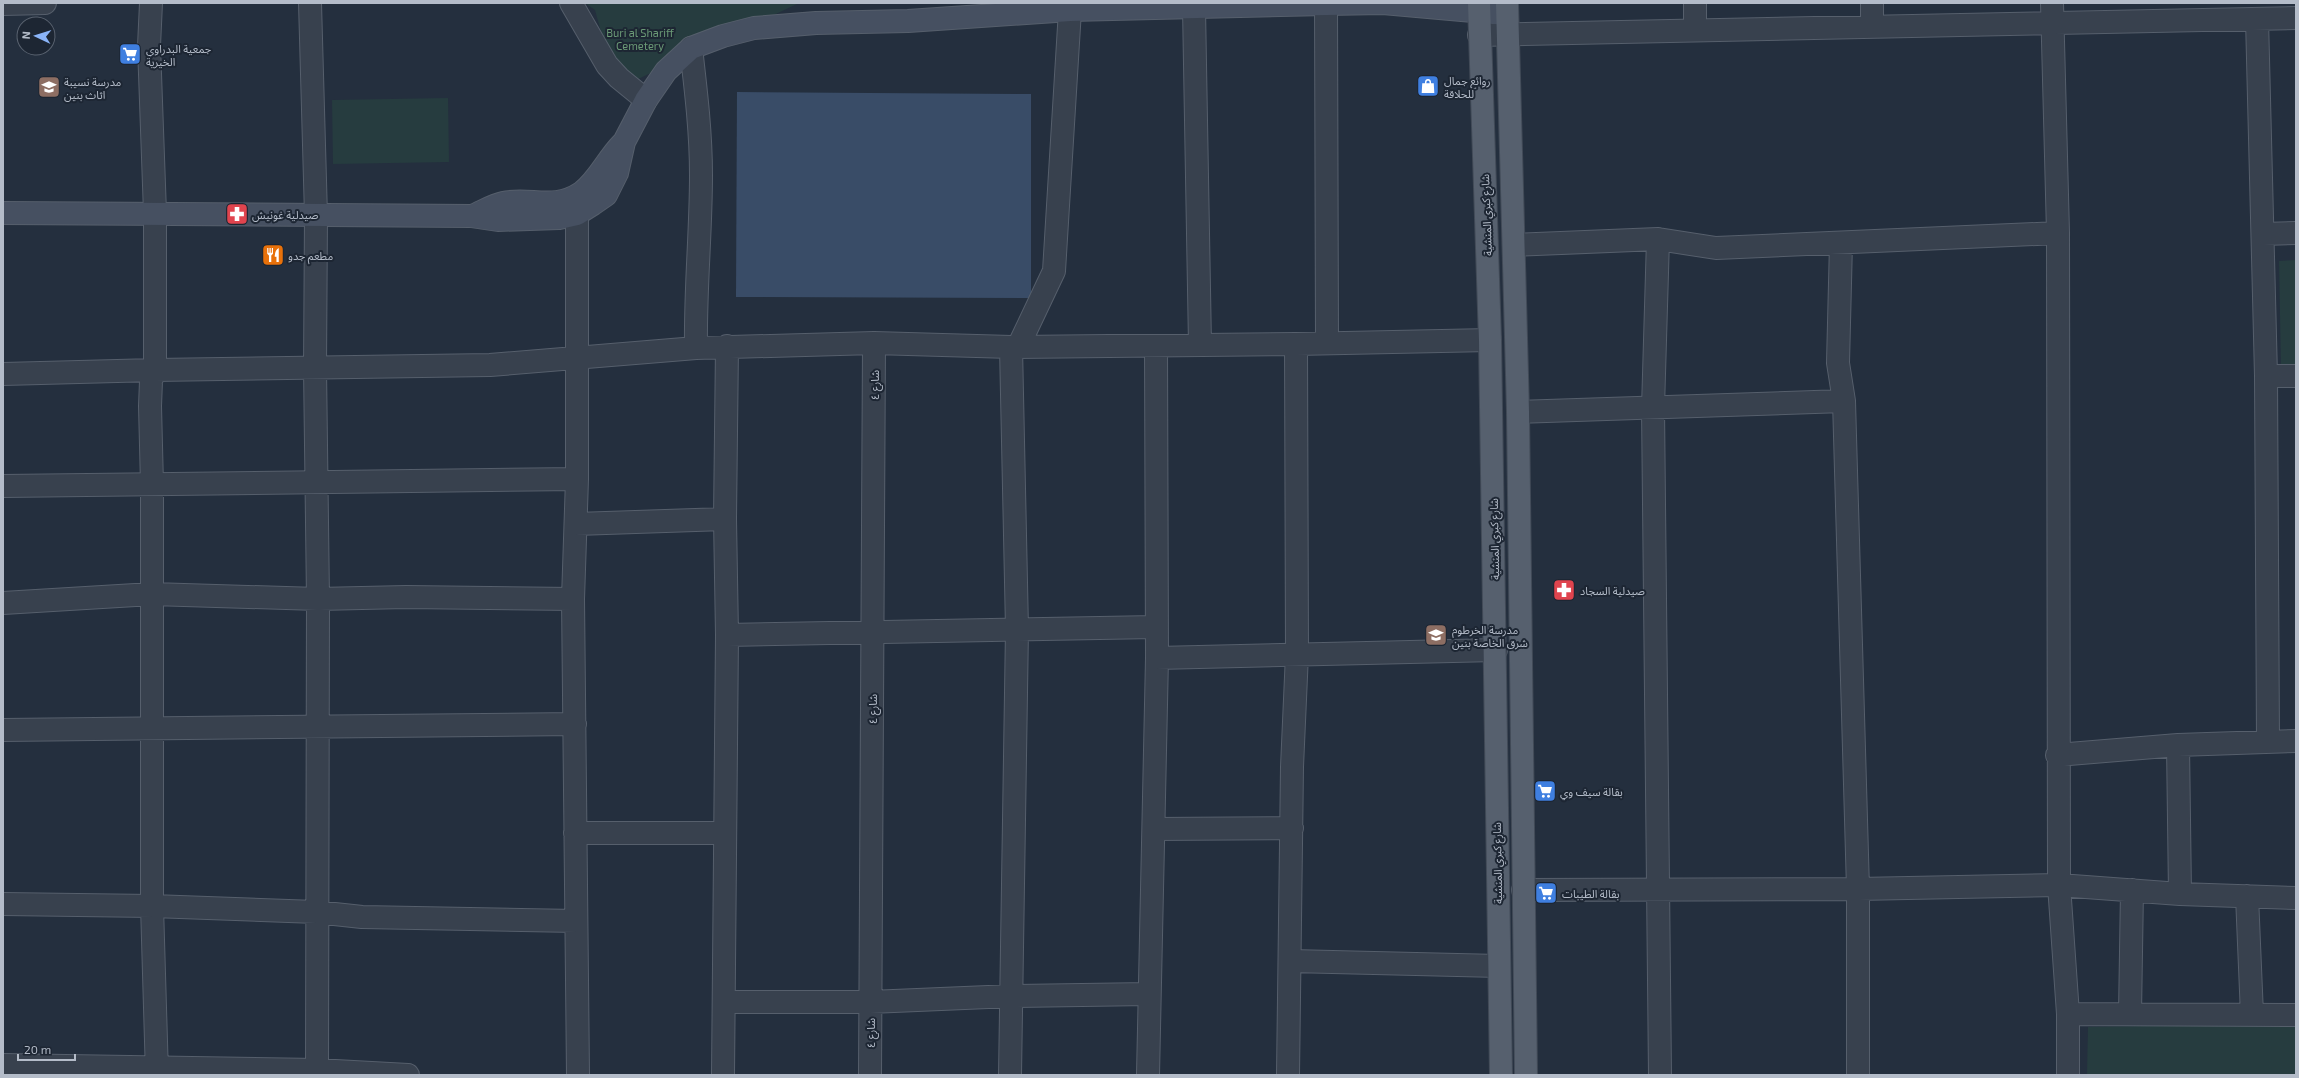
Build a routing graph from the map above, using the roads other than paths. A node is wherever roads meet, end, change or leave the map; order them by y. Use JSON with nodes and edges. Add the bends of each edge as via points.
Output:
{"nodes":[{"id":1,"x":45,"y":3,"type":"edge"},
{"id":2,"x":151,"y":3,"type":"edge"},
{"id":3,"x":310,"y":3,"type":"edge"},
{"id":4,"x":571,"y":3,"type":"edge"},
{"id":5,"x":1694,"y":3,"type":"edge"},
{"id":6,"x":1872,"y":3,"type":"edge"},
{"id":7,"x":3,"y":4,"type":"edge"},
{"id":8,"x":1326,"y":4,"type":"edge"},
{"id":9,"x":1194,"y":8,"type":"junction"},
{"id":10,"x":1479,"y":8,"type":"edge"},
{"id":11,"x":1070,"y":10,"type":"junction"},
{"id":12,"x":2230,"y":11,"type":"edge"},
{"id":13,"x":2052,"y":13,"type":"edge"},
{"id":14,"x":1507,"y":17,"type":"edge"},
{"id":15,"x":2296,"y":18,"type":"edge"},
{"id":16,"x":2257,"y":19,"type":"junction"},
{"id":17,"x":1872,"y":26,"type":"junction"},
{"id":18,"x":1695,"y":30,"type":"junction"},
{"id":19,"x":1479,"y":35,"type":"junction"},
{"id":20,"x":691,"y":48,"type":"junction"},
{"id":21,"x":646,"y":100,"type":"junction"},
{"id":22,"x":624,"y":142,"type":"junction"},
{"id":23,"x":155,"y":213,"type":"junction"},
{"id":24,"x":3,"y":214,"type":"edge"},
{"id":25,"x":577,"y":214,"type":"junction"},
{"id":26,"x":316,"y":216,"type":"junction"},
{"id":27,"x":472,"y":216,"type":"junction"},
{"id":28,"x":2058,"y":233,"type":"junction"},
{"id":29,"x":2263,"y":234,"type":"junction"},
{"id":30,"x":2296,"y":234,"type":"edge"},
{"id":31,"x":1658,"y":239,"type":"junction"},
{"id":32,"x":1841,"y":243,"type":"junction"},
{"id":33,"x":1514,"y":245,"type":"junction"},
{"id":34,"x":1490,"y":340,"type":"junction"},
{"id":35,"x":874,"y":343,"type":"junction"},
{"id":36,"x":1327,"y":343,"type":"junction"},
{"id":37,"x":1296,"y":344,"type":"junction"},
{"id":38,"x":1200,"y":345,"type":"junction"},
{"id":39,"x":727,"y":346,"type":"junction"},
{"id":40,"x":1156,"y":346,"type":"junction"},
{"id":41,"x":1015,"y":347,"type":"junction"},
{"id":42,"x":696,"y":348,"type":"junction"},
{"id":43,"x":577,"y":359,"type":"junction"},
{"id":44,"x":315,"y":368,"type":"junction"},
{"id":45,"x":155,"y":370,"type":"junction"},
{"id":46,"x":3,"y":374,"type":"edge"},
{"id":47,"x":2266,"y":376,"type":"junction"},
{"id":48,"x":2296,"y":376,"type":"edge"},
{"id":49,"x":1844,"y":401,"type":"junction"},
{"id":50,"x":1653,"y":408,"type":"junction"},
{"id":51,"x":1518,"y":412,"type":"junction"},
{"id":52,"x":577,"y":479,"type":"junction"},
{"id":53,"x":317,"y":483,"type":"junction"},
{"id":54,"x":152,"y":485,"type":"junction"},
{"id":55,"x":3,"y":486,"type":"edge"},
{"id":56,"x":725,"y":519,"type":"junction"},
{"id":57,"x":576,"y":524,"type":"junction"},
{"id":58,"x":152,"y":594,"type":"junction"},
{"id":59,"x":318,"y":599,"type":"junction"},
{"id":60,"x":573,"y":599,"type":"junction"},
{"id":61,"x":3,"y":603,"type":"edge"},
{"id":62,"x":1155,"y":627,"type":"junction"},
{"id":63,"x":1017,"y":629,"type":"junction"},
{"id":64,"x":872,"y":631,"type":"junction"},
{"id":65,"x":727,"y":635,"type":"junction"},
{"id":66,"x":1496,"y":650,"type":"junction"},
{"id":67,"x":1297,"y":654,"type":"junction"},
{"id":68,"x":1157,"y":658,"type":"junction"},
{"id":69,"x":575,"y":724,"type":"junction"},
{"id":70,"x":152,"y":727,"type":"junction"},
{"id":71,"x":317,"y":728,"type":"junction"},
{"id":72,"x":3,"y":730,"type":"edge"},
{"id":73,"x":2268,"y":741,"type":"junction"},
{"id":74,"x":2296,"y":741,"type":"edge"},
{"id":75,"x":2178,"y":745,"type":"junction"},
{"id":76,"x":2057,"y":755,"type":"junction"},
{"id":77,"x":1292,"y":828,"type":"junction"},
{"id":78,"x":1154,"y":829,"type":"junction"},
{"id":79,"x":575,"y":833,"type":"junction"},
{"id":80,"x":724,"y":833,"type":"junction"},
{"id":81,"x":2059,"y":885,"type":"junction"},
{"id":82,"x":1658,"y":888,"type":"junction"},
{"id":83,"x":1858,"y":889,"type":"junction"},
{"id":84,"x":1523,"y":890,"type":"junction"},
{"id":85,"x":2132,"y":890,"type":"junction"},
{"id":86,"x":2180,"y":894,"type":"junction"},
{"id":87,"x":2247,"y":896,"type":"junction"},
{"id":88,"x":2296,"y":898,"type":"edge"},
{"id":89,"x":3,"y":904,"type":"edge"},
{"id":90,"x":152,"y":906,"type":"junction"},
{"id":91,"x":316,"y":912,"type":"junction"},
{"id":92,"x":576,"y":921,"type":"junction"},
{"id":93,"x":1290,"y":961,"type":"junction"},
{"id":94,"x":1499,"y":966,"type":"junction"},
{"id":95,"x":1148,"y":994,"type":"junction"},
{"id":96,"x":1012,"y":996,"type":"junction"},
{"id":97,"x":724,"y":1002,"type":"junction"},
{"id":98,"x":870,"y":1002,"type":"junction"},
{"id":99,"x":2068,"y":1014,"type":"junction"},
{"id":100,"x":2130,"y":1014,"type":"junction"},
{"id":101,"x":2252,"y":1015,"type":"junction"},
{"id":102,"x":2296,"y":1015,"type":"edge"},
{"id":103,"x":3,"y":1065,"type":"edge"},
{"id":104,"x":157,"y":1071,"type":"edge"},
{"id":105,"x":317,"y":1072,"type":"edge"},
{"id":106,"x":408,"y":1075,"type":"edge"},
{"id":107,"x":578,"y":1075,"type":"edge"},
{"id":108,"x":723,"y":1075,"type":"edge"},
{"id":109,"x":870,"y":1075,"type":"edge"},
{"id":110,"x":1010,"y":1075,"type":"edge"},
{"id":111,"x":1148,"y":1075,"type":"edge"},
{"id":112,"x":1288,"y":1075,"type":"edge"},
{"id":113,"x":1501,"y":1075,"type":"edge"},
{"id":114,"x":1526,"y":1075,"type":"edge"},
{"id":115,"x":1660,"y":1075,"type":"edge"},
{"id":116,"x":1858,"y":1075,"type":"edge"},
{"id":117,"x":2068,"y":1075,"type":"edge"}],
"edges":[{"from":1,"to":7,"type":"street"},
{"from":2,"to":23,"type":"street","via":[[150,112]]},
{"from":3,"to":26,"type":"street"},
{"from":4,"to":21,"type":"street","via":[[608,64],[619,78]]},
{"from":5,"to":18,"type":"street"},
{"from":6,"to":17,"type":"street"},
{"from":8,"to":9,"type":"main road"},
{"from":8,"to":10,"type":"main road","via":[[1383,3]]},
{"from":8,"to":36,"type":"street"},
{"from":9,"to":11,"type":"main road"},
{"from":9,"to":38,"type":"street"},
{"from":10,"to":14,"type":"main road"},
{"from":10,"to":19,"type":"main road","name":"شارع كبري المنشية"},
{"from":11,"to":20,"type":"main road","via":[[908,21],[782,25],[754,28]]},
{"from":11,"to":41,"type":"street","via":[[1054,271]]},
{"from":12,"to":13,"type":"street"},
{"from":12,"to":16,"type":"street"},
{"from":13,"to":17,"type":"street"},
{"from":13,"to":28,"type":"street"},
{"from":14,"to":18,"type":"street"},
{"from":14,"to":19,"type":"street"},
{"from":14,"to":33,"type":"main road"},
{"from":15,"to":16,"type":"street"},
{"from":16,"to":29,"type":"street"},
{"from":17,"to":18,"type":"street"},
{"from":19,"to":34,"type":"main road","name":"شارع كبري المنشية"},
{"from":20,"to":21,"type":"main road","via":[[666,71]]},
{"from":20,"to":42,"type":"street","via":[[698,108],[701,174],[695,307]]},
{"from":21,"to":22,"type":"main road"},
{"from":22,"to":25,"type":"main road","via":[[617,173],[606,195]]},
{"from":22,"to":27,"type":"main road","via":[[582,192],[568,200],[547,203],[504,203]]},
{"from":23,"to":24,"type":"main road"},
{"from":23,"to":26,"type":"main road"},
{"from":23,"to":45,"type":"street"},
{"from":25,"to":27,"type":"main road","via":[[559,218],[498,220]]},
{"from":25,"to":43,"type":"street"},
{"from":26,"to":27,"type":"main road"},
{"from":26,"to":44,"type":"street"},
{"from":28,"to":32,"type":"street"},
{"from":28,"to":76,"type":"street"},
{"from":29,"to":30,"type":"street"},
{"from":29,"to":47,"type":"street"},
{"from":31,"to":32,"type":"street","via":[[1716,248]]},
{"from":31,"to":33,"type":"street"},
{"from":31,"to":50,"type":"street"},
{"from":32,"to":49,"type":"street","via":[[1838,363]]},
{"from":33,"to":51,"type":"main road"},
{"from":34,"to":36,"type":"street"},
{"from":34,"to":66,"type":"main road","name":"شارع كبري المنشية"},
{"from":35,"to":39,"type":"street"},
{"from":35,"to":41,"type":"street"},
{"from":35,"to":64,"type":"street","name":"شارع ٤"},
{"from":36,"to":37,"type":"street"},
{"from":37,"to":38,"type":"street"},
{"from":37,"to":67,"type":"street"},
{"from":38,"to":40,"type":"street"},
{"from":39,"to":42,"type":"street"},
{"from":39,"to":56,"type":"street"},
{"from":40,"to":41,"type":"street"},
{"from":40,"to":62,"type":"street"},
{"from":41,"to":63,"type":"street"},
{"from":42,"to":43,"type":"street"},
{"from":43,"to":44,"type":"street","via":[[490,365]]},
{"from":43,"to":52,"type":"street"},
{"from":44,"to":45,"type":"street"},
{"from":44,"to":53,"type":"street"},
{"from":45,"to":46,"type":"street"},
{"from":45,"to":54,"type":"street","via":[[151,381]]},
{"from":47,"to":48,"type":"street"},
{"from":47,"to":73,"type":"street"},
{"from":49,"to":50,"type":"street"},
{"from":49,"to":83,"type":"street"},
{"from":50,"to":51,"type":"street"},
{"from":50,"to":82,"type":"street"},
{"from":51,"to":84,"type":"main road"},
{"from":52,"to":53,"type":"street"},
{"from":52,"to":57,"type":"street"},
{"from":53,"to":54,"type":"street"},
{"from":53,"to":59,"type":"street"},
{"from":54,"to":55,"type":"street"},
{"from":54,"to":58,"type":"street"},
{"from":56,"to":57,"type":"street"},
{"from":56,"to":65,"type":"street"},
{"from":57,"to":60,"type":"street"},
{"from":58,"to":59,"type":"street"},
{"from":58,"to":61,"type":"street"},
{"from":58,"to":70,"type":"street"},
{"from":59,"to":60,"type":"street"},
{"from":59,"to":71,"type":"street"},
{"from":60,"to":69,"type":"street"},
{"from":62,"to":63,"type":"street"},
{"from":62,"to":68,"type":"street"},
{"from":63,"to":64,"type":"street"},
{"from":63,"to":96,"type":"street"},
{"from":64,"to":65,"type":"street"},
{"from":64,"to":98,"type":"street","name":"شارع ٤"},
{"from":65,"to":80,"type":"street"},
{"from":66,"to":67,"type":"street"},
{"from":66,"to":94,"type":"main road","name":"شارع كبري المنشية"},
{"from":67,"to":68,"type":"street"},
{"from":67,"to":77,"type":"street"},
{"from":68,"to":78,"type":"street"},
{"from":69,"to":71,"type":"street"},
{"from":69,"to":79,"type":"street"},
{"from":70,"to":71,"type":"street"},
{"from":70,"to":72,"type":"street"},
{"from":70,"to":90,"type":"street"},
{"from":71,"to":91,"type":"street"},
{"from":73,"to":74,"type":"street"},
{"from":73,"to":75,"type":"street"},
{"from":75,"to":76,"type":"street"},
{"from":75,"to":86,"type":"street"},
{"from":76,"to":81,"type":"street"},
{"from":77,"to":78,"type":"street"},
{"from":77,"to":93,"type":"street"},
{"from":78,"to":95,"type":"street"},
{"from":79,"to":80,"type":"street"},
{"from":79,"to":92,"type":"street"},
{"from":80,"to":97,"type":"street"},
{"from":81,"to":83,"type":"street"},
{"from":81,"to":85,"type":"street"},
{"from":81,"to":99,"type":"street"},
{"from":82,"to":83,"type":"street"},
{"from":82,"to":84,"type":"street"},
{"from":82,"to":115,"type":"street"},
{"from":83,"to":116,"type":"street"},
{"from":84,"to":114,"type":"main road"},
{"from":85,"to":86,"type":"street"},
{"from":85,"to":100,"type":"street"},
{"from":86,"to":87,"type":"street"},
{"from":87,"to":88,"type":"street"},
{"from":87,"to":101,"type":"street"},
{"from":89,"to":90,"type":"street"},
{"from":90,"to":91,"type":"street"},
{"from":90,"to":104,"type":"street"},
{"from":91,"to":92,"type":"street","via":[[362,917]]},
{"from":91,"to":105,"type":"street"},
{"from":92,"to":107,"type":"street"},
{"from":93,"to":94,"type":"street"},
{"from":93,"to":112,"type":"street"},
{"from":94,"to":113,"type":"main road","name":"شارع كبري المنشية"},
{"from":95,"to":96,"type":"street"},
{"from":95,"to":111,"type":"street"},
{"from":96,"to":98,"type":"street"},
{"from":96,"to":110,"type":"street"},
{"from":97,"to":98,"type":"street"},
{"from":97,"to":108,"type":"street"},
{"from":98,"to":109,"type":"street","name":"شارع ٤"},
{"from":99,"to":100,"type":"street"},
{"from":99,"to":117,"type":"street"},
{"from":100,"to":101,"type":"street"},
{"from":101,"to":102,"type":"street"},
{"from":103,"to":104,"type":"street"},
{"from":104,"to":105,"type":"street"},
{"from":105,"to":106,"type":"street"}]}
